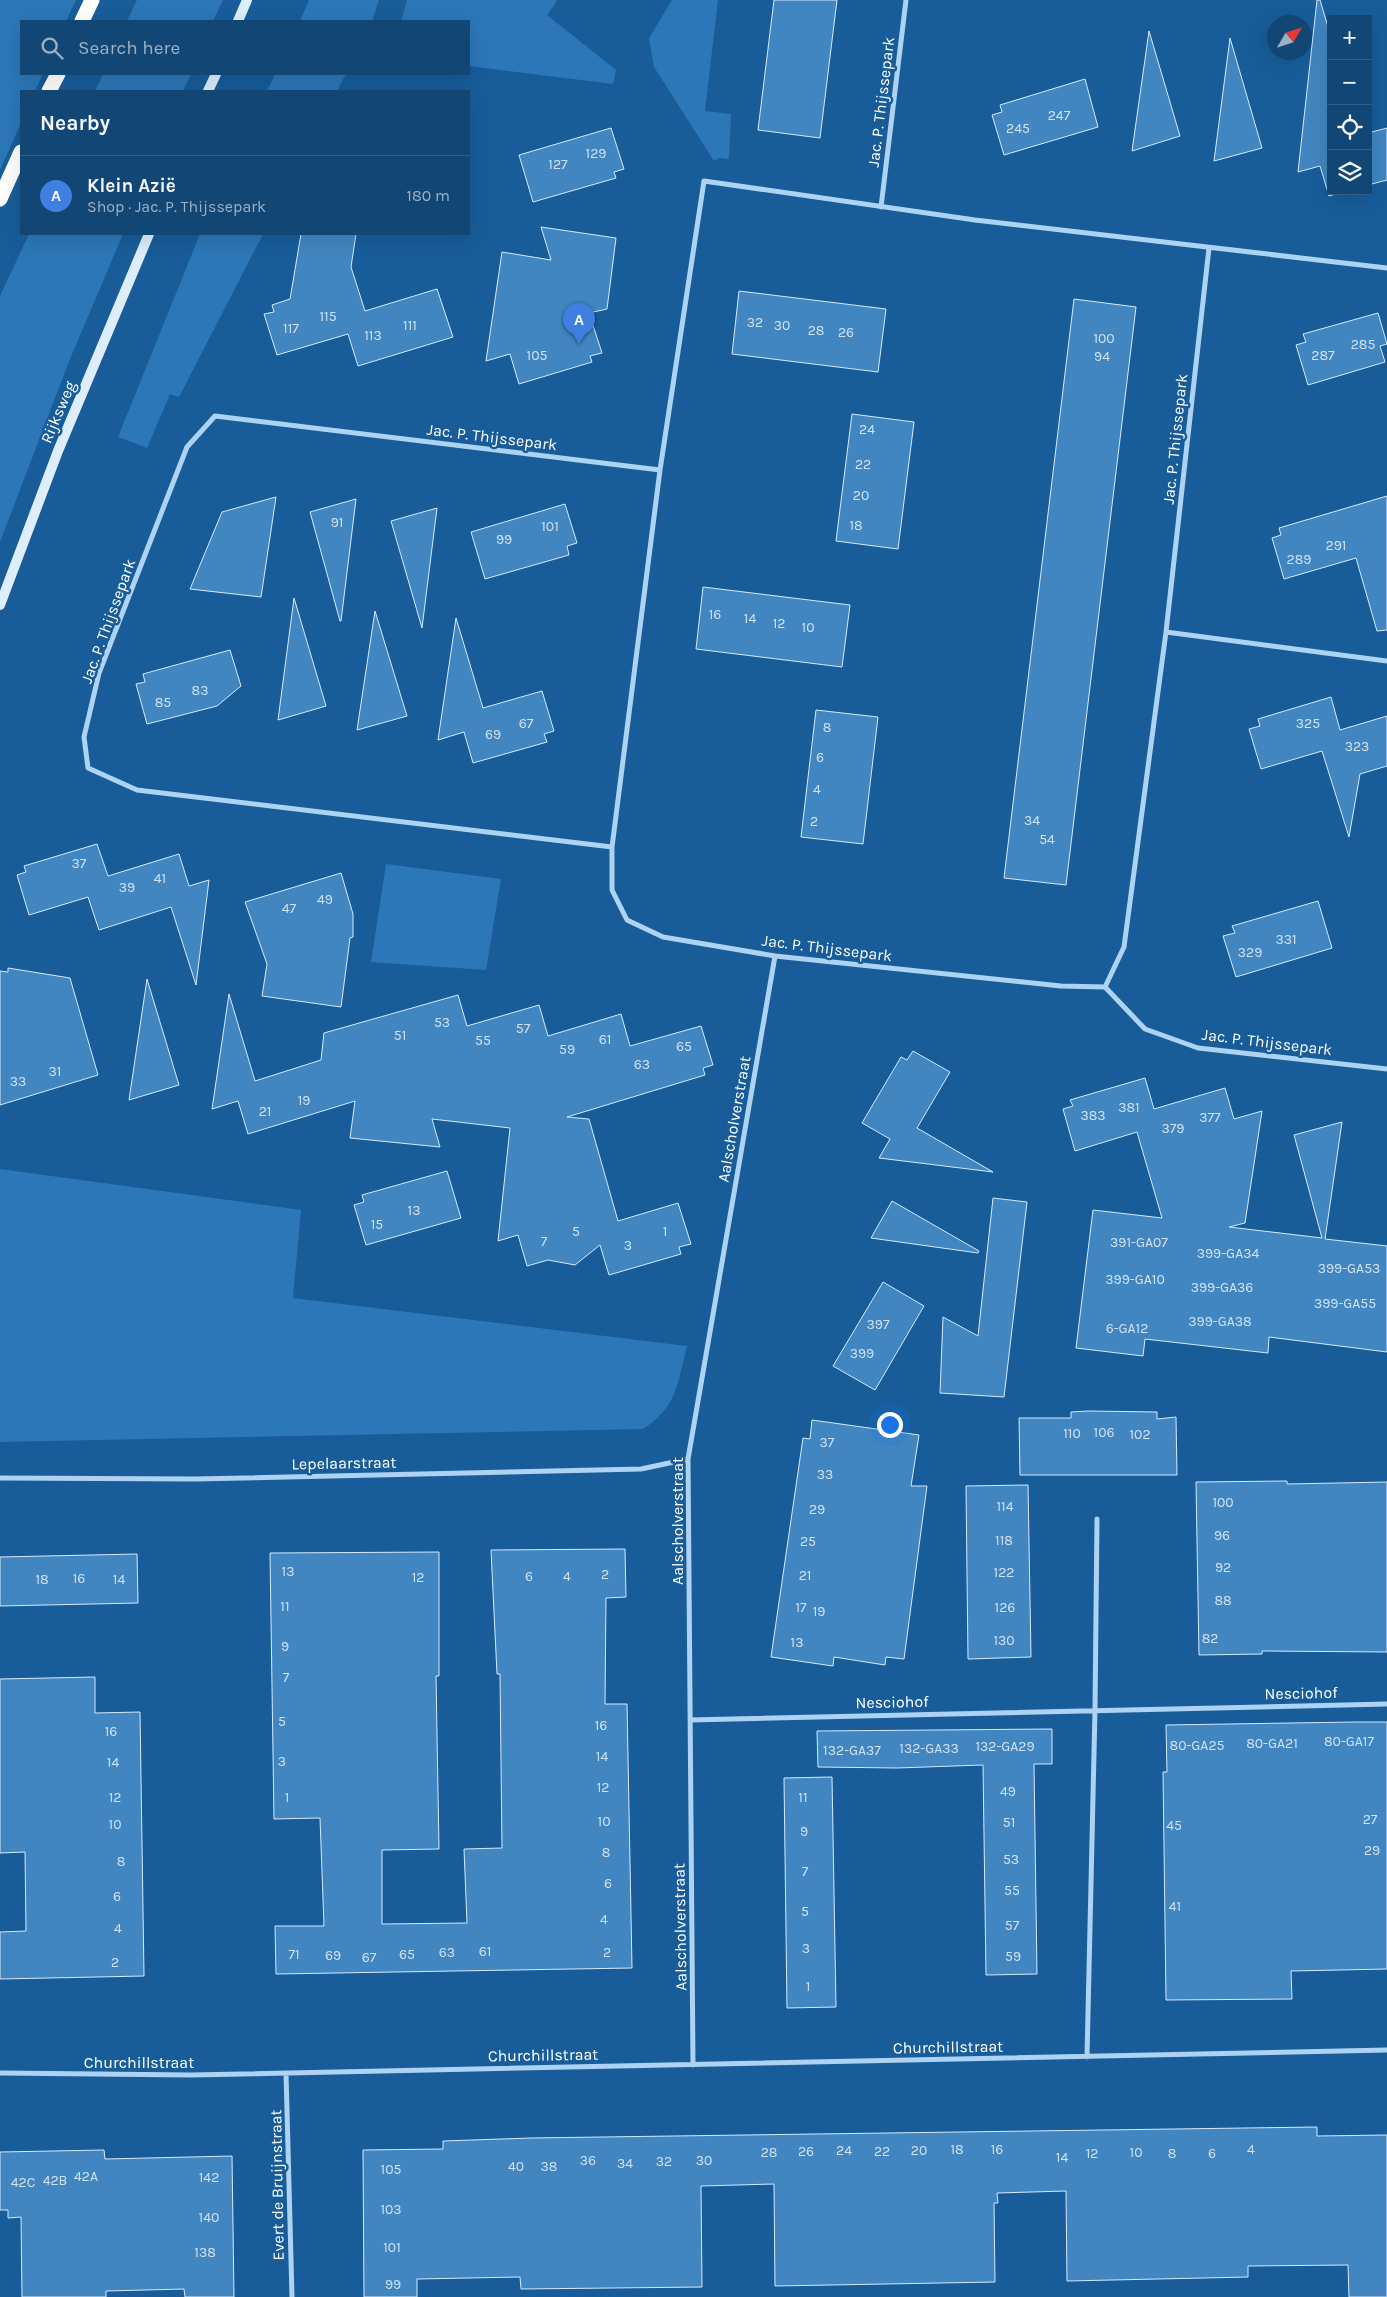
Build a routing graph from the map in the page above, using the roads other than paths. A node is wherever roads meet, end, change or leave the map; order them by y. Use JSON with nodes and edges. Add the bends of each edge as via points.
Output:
{"nodes":[{"id":1,"x":92,"y":0,"type":"edge"},
{"id":2,"x":247,"y":0,"type":"edge"},
{"id":3,"x":906,"y":0,"type":"edge"},
{"id":4,"x":82,"y":20,"type":"edge"},
{"id":5,"x":238,"y":20,"type":"edge"},
{"id":6,"x":58,"y":75,"type":"edge"},
{"id":7,"x":216,"y":75,"type":"edge"},
{"id":8,"x":50,"y":90,"type":"edge"},
{"id":9,"x":208,"y":90,"type":"edge"},
{"id":10,"x":20,"y":154,"type":"edge"},
{"id":11,"x":0,"y":199,"type":"edge"},
{"id":12,"x":881,"y":207,"type":"junction"},
{"id":13,"x":149,"y":235,"type":"edge"},
{"id":14,"x":1209,"y":248,"type":"junction"},
{"id":15,"x":1387,"y":268,"type":"edge"},
{"id":16,"x":660,"y":470,"type":"junction"},
{"id":17,"x":0,"y":605,"type":"edge"},
{"id":18,"x":1166,"y":632,"type":"junction"},
{"id":19,"x":1387,"y":661,"type":"edge"},
{"id":20,"x":612,"y":847,"type":"junction"},
{"id":21,"x":775,"y":956,"type":"junction"},
{"id":22,"x":1105,"y":987,"type":"junction"},
{"id":23,"x":1387,"y":1069,"type":"edge"},
{"id":24,"x":688,"y":1459,"type":"junction"},
{"id":25,"x":0,"y":1478,"type":"edge"},
{"id":26,"x":1096,"y":1519,"type":"dead end"},
{"id":27,"x":1387,"y":1704,"type":"edge"},
{"id":28,"x":1095,"y":1710,"type":"junction"},
{"id":29,"x":690,"y":1720,"type":"junction"},
{"id":30,"x":1387,"y":2050,"type":"edge"},
{"id":31,"x":1087,"y":2057,"type":"junction"},
{"id":32,"x":694,"y":2065,"type":"junction"},
{"id":33,"x":0,"y":2073,"type":"edge"},
{"id":34,"x":286,"y":2073,"type":"junction"},
{"id":35,"x":292,"y":2297,"type":"edge"}],
"edges":[{"from":1,"to":4,"type":"highway"},
{"from":2,"to":5,"type":"main road"},
{"from":3,"to":12,"type":"street","name":"Jac. P. Thijssepark"},
{"from":6,"to":8,"type":"highway"},
{"from":7,"to":9,"type":"main road"},
{"from":10,"to":11,"type":"highway"},
{"from":12,"to":14,"type":"street","name":"Jac. P. Thijssepark"},
{"from":12,"to":16,"type":"street","name":"Jac. P. Thijssepark","via":[[704,181]]},
{"from":13,"to":17,"type":"main road","name":"Rijksweg","via":[[58,450]]},
{"from":14,"to":15,"type":"street","name":"Jac. P. Thijssepark"},
{"from":14,"to":18,"type":"street","name":"Jac. P. Thijssepark"},
{"from":16,"to":20,"type":"street","name":"Jac. P. Thijssepark"},
{"from":16,"to":20,"type":"street","name":"Jac. P. Thijssepark","via":[[215,416],[187,447],[99,674],[84,737],[88,768],[137,790]]},
{"from":18,"to":19,"type":"street"},
{"from":18,"to":22,"type":"street","name":"Jac. P. Thijssepark","via":[[1124,947]]},
{"from":20,"to":21,"type":"street","name":"Jac. P. Thijssepark","via":[[612,890],[627,920],[663,936]]},
{"from":21,"to":22,"type":"street","name":"Jac. P. Thijssepark","via":[[1061,986]]},
{"from":21,"to":24,"type":"street","name":"Aalscholverstraat"},
{"from":22,"to":23,"type":"street","name":"Jac. P. Thijssepark","via":[[1145,1029],[1198,1048]]},
{"from":24,"to":25,"type":"street","name":"Lepelaarstraat","via":[[641,1469],[195,1479]]},
{"from":24,"to":29,"type":"street","name":"Aalscholverstraat"},
{"from":26,"to":28,"type":"street"},
{"from":27,"to":28,"type":"street","name":"Nesciohof"},
{"from":28,"to":29,"type":"street","name":"Nesciohof"},
{"from":28,"to":31,"type":"street"},
{"from":29,"to":32,"type":"street","name":"Aalscholverstraat"},
{"from":30,"to":31,"type":"street","name":"Churchillstraat"},
{"from":31,"to":32,"type":"street","name":"Churchillstraat"},
{"from":32,"to":34,"type":"street","name":"Churchillstraat"},
{"from":33,"to":34,"type":"street","name":"Churchillstraat"},
{"from":34,"to":35,"type":"street","name":"Evert de Bruijnstraat"}]}
